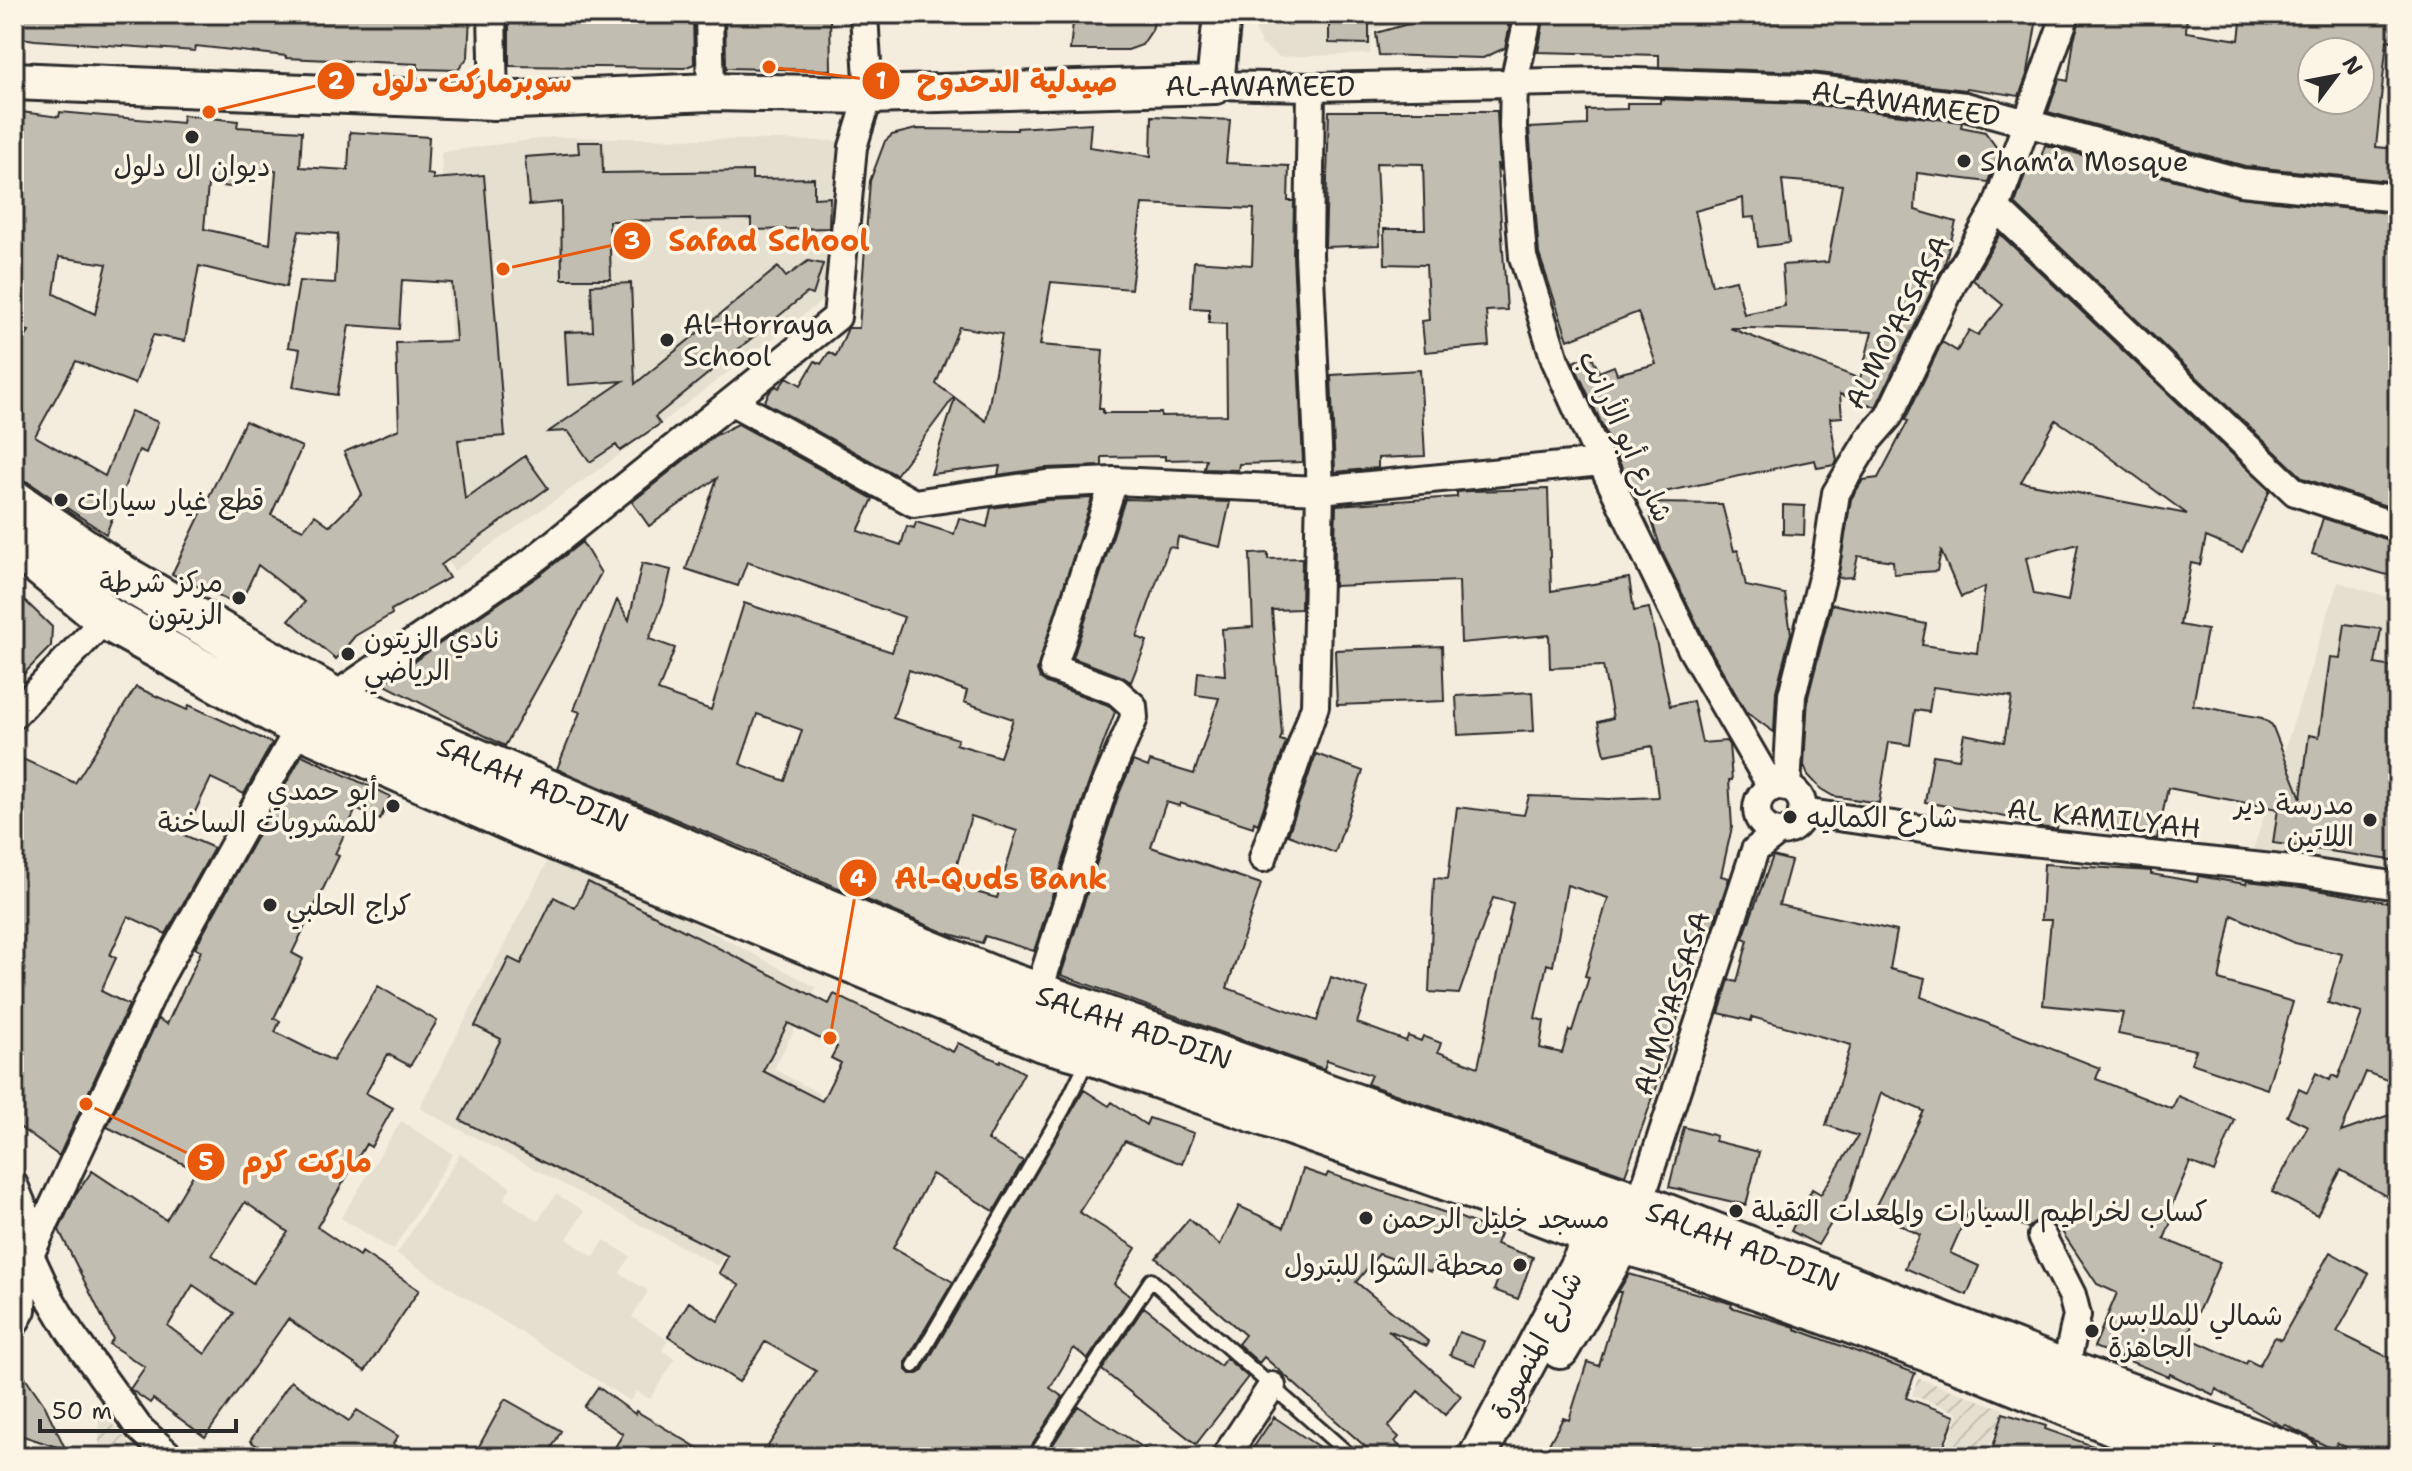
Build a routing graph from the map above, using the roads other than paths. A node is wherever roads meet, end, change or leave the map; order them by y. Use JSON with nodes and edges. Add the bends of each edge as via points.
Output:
{"nodes":[{"id":1,"x":492,"y":14,"type":"edge"},
{"id":2,"x":709,"y":14,"type":"edge"},
{"id":3,"x":864,"y":14,"type":"edge"},
{"id":4,"x":1222,"y":14,"type":"edge"},
{"id":5,"x":1529,"y":14,"type":"edge"},
{"id":6,"x":2066,"y":14,"type":"edge"},
{"id":7,"x":14,"y":81,"type":"edge"},
{"id":8,"x":1514,"y":82,"type":"junction"},
{"id":9,"x":1215,"y":85,"type":"junction"},
{"id":10,"x":1311,"y":87,"type":"junction"},
{"id":11,"x":711,"y":92,"type":"junction"},
{"id":12,"x":869,"y":95,"type":"junction"},
{"id":13,"x":494,"y":101,"type":"junction"},
{"id":14,"x":2026,"y":120,"type":"junction"},
{"id":15,"x":2398,"y":198,"type":"edge"},
{"id":16,"x":1996,"y":208,"type":"junction"},
{"id":17,"x":732,"y":402,"type":"junction"},
{"id":18,"x":1601,"y":462,"type":"junction"},
{"id":19,"x":1114,"y":481,"type":"junction"},
{"id":20,"x":1320,"y":490,"type":"junction"},
{"id":21,"x":14,"y":502,"type":"edge"},
{"id":22,"x":2398,"y":527,"type":"edge"},
{"id":23,"x":14,"y":543,"type":"edge"},
{"id":24,"x":106,"y":618,"type":"junction"},
{"id":25,"x":332,"y":698,"type":"junction"},
{"id":26,"x":14,"y":715,"type":"edge"},
{"id":27,"x":300,"y":726,"type":"junction"},
{"id":28,"x":1780,"y":788,"type":"junction"},
{"id":29,"x":1802,"y":812,"type":"junction"},
{"id":30,"x":1778,"y":832,"type":"junction"},
{"id":31,"x":1263,"y":858,"type":"dead end"},
{"id":32,"x":2398,"y":886,"type":"edge"},
{"id":33,"x":1038,"y":993,"type":"junction"},
{"id":34,"x":1091,"y":1053,"type":"junction"},
{"id":35,"x":14,"y":1185,"type":"edge"},
{"id":36,"x":1619,"y":1227,"type":"junction"},
{"id":37,"x":2042,"y":1236,"type":"dead end"},
{"id":38,"x":30,"y":1255,"type":"junction"},
{"id":39,"x":14,"y":1324,"type":"edge"},
{"id":40,"x":914,"y":1366,"type":"dead end"},
{"id":41,"x":2065,"y":1371,"type":"junction"},
{"id":42,"x":1272,"y":1386,"type":"junction"},
{"id":43,"x":171,"y":1457,"type":"edge"},
{"id":44,"x":1034,"y":1457,"type":"edge"},
{"id":45,"x":1225,"y":1457,"type":"edge"},
{"id":46,"x":1352,"y":1457,"type":"edge"},
{"id":47,"x":1477,"y":1457,"type":"edge"},
{"id":48,"x":1503,"y":1457,"type":"edge"},
{"id":49,"x":2195,"y":1457,"type":"edge"},
{"id":50,"x":2297,"y":1457,"type":"edge"}],
"edges":[{"from":1,"to":13,"type":"street"},
{"from":2,"to":11,"type":"street"},
{"from":3,"to":12,"type":"street"},
{"from":4,"to":9,"type":"main road"},
{"from":5,"to":8,"type":"street","name":"شارع أبو الأرانب"},
{"from":6,"to":14,"type":"street","name":"ALMO'ASSASA"},
{"from":7,"to":13,"type":"main road","name":"AL-AWAMEED"},
{"from":8,"to":10,"type":"street","name":"AL-AWAMEED"},
{"from":8,"to":14,"type":"street","name":"AL-AWAMEED","via":[[1808,88],[1965,106]]},
{"from":8,"to":18,"type":"street","name":"شارع أبو الأرانب","via":[[1523,257],[1555,360]]},
{"from":9,"to":10,"type":"street","name":"AL-AWAMEED"},
{"from":9,"to":12,"type":"main road","name":"AL-AWAMEED"},
{"from":10,"to":20,"type":"street","via":[[1309,254]]},
{"from":11,"to":12,"type":"main road","name":"AL-AWAMEED"},
{"from":11,"to":13,"type":"main road","name":"AL-AWAMEED"},
{"from":12,"to":17,"type":"street","via":[[853,147],[837,317]]},
{"from":14,"to":15,"type":"street","name":"AL-AWAMEED","via":[[2242,182]]},
{"from":14,"to":16,"type":"street","name":"ALMO'ASSASA"},
{"from":16,"to":22,"type":"street","via":[[2295,492]]},
{"from":16,"to":28,"type":"street","name":"ALMO'ASSASA","via":[[1889,416],[1836,493],[1825,566],[1792,695]]},
{"from":17,"to":19,"type":"street","via":[[914,503],[1046,484]]},
{"from":17,"to":25,"type":"street","via":[[531,562]]},
{"from":18,"to":20,"type":"street"},
{"from":18,"to":28,"type":"street","name":"شارع أبو الأرانب","via":[[1692,650]]},
{"from":19,"to":20,"type":"street"},
{"from":19,"to":33,"type":"street","via":[[1053,668],[1126,697],[1134,718],[1103,790]]},
{"from":20,"to":31,"type":"street","via":[[1315,706]]},
{"from":21,"to":25,"type":"highway","name":"SALAH AD-DIN","via":[[123,577]]},
{"from":23,"to":24,"type":"highway","name":"SALAH AD-DIN"},
{"from":24,"to":26,"type":"street"},
{"from":24,"to":27,"type":"highway","name":"SALAH AD-DIN"},
{"from":25,"to":27,"type":"street"},
{"from":25,"to":33,"type":"highway","name":"SALAH AD-DIN","via":[[766,885]]},
{"from":27,"to":34,"type":"highway","name":"SALAH AD-DIN","via":[[520,824],[1043,1040]]},
{"from":27,"to":38,"type":"street","via":[[158,981]]},
{"from":28,"to":29,"type":"street","via":[[1799,797]]},
{"from":28,"to":30,"type":"street","via":[[1761,798],[1757,812],[1767,828]]},
{"from":29,"to":30,"type":"street","via":[[1796,825]]},
{"from":29,"to":32,"type":"street","name":"AL KAMILYAH"},
{"from":30,"to":36,"type":"street","name":"ALMO'ASSASA","via":[[1755,850]]},
{"from":33,"to":36,"type":"highway","name":"SALAH AD-DIN"},
{"from":34,"to":36,"type":"highway","name":"SALAH AD-DIN","via":[[1490,1194]]},
{"from":34,"to":40,"type":"lane"},
{"from":35,"to":38,"type":"street","via":[[26,1214]]},
{"from":36,"to":41,"type":"highway","name":"SALAH AD-DIN"},
{"from":36,"to":47,"type":"main road","name":"شارع المنصورة"},
{"from":36,"to":48,"type":"main road"},
{"from":36,"to":49,"type":"highway","name":"SALAH AD-DIN","via":[[1668,1255],[1983,1370]]},
{"from":37,"to":41,"type":"street","via":[[2077,1315]]},
{"from":38,"to":39,"type":"street","via":[[22,1310]]},
{"from":38,"to":43,"type":"street","via":[[70,1332],[139,1428]]},
{"from":41,"to":50,"type":"highway","name":"SALAH AD-DIN"},
{"from":42,"to":44,"type":"lane","via":[[1151,1280]]},
{"from":42,"to":45,"type":"street"},
{"from":42,"to":46,"type":"lane"}]}
